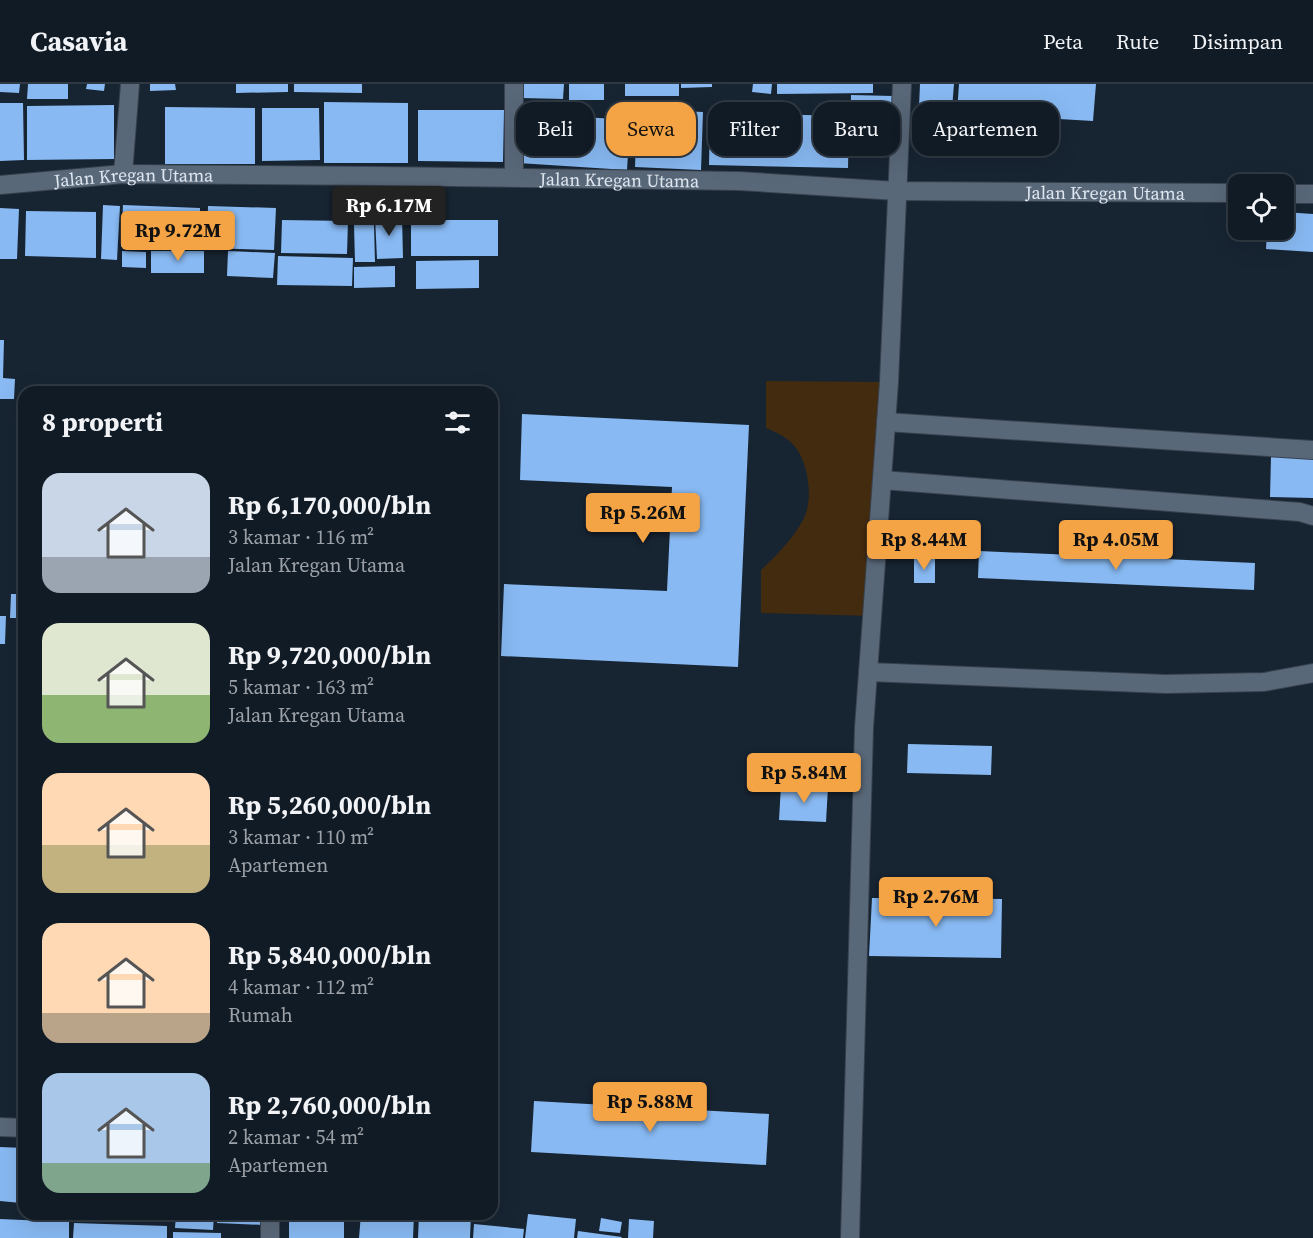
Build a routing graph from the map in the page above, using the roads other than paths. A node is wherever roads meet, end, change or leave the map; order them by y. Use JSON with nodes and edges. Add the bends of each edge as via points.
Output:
{"nodes":[{"id":1,"x":130,"y":84,"type":"edge"},
{"id":2,"x":514,"y":84,"type":"edge"},
{"id":3,"x":902,"y":84,"type":"edge"},
{"id":4,"x":123,"y":174,"type":"junction"},
{"id":5,"x":514,"y":177,"type":"junction"},
{"id":6,"x":0,"y":185,"type":"edge"},
{"id":7,"x":897,"y":191,"type":"junction"},
{"id":8,"x":1228,"y":194,"type":"edge"},
{"id":9,"x":1294,"y":194,"type":"edge"},
{"id":10,"x":1313,"y":194,"type":"edge"},
{"id":11,"x":886,"y":422,"type":"junction"},
{"id":12,"x":1313,"y":450,"type":"edge"},
{"id":13,"x":882,"y":480,"type":"junction"},
{"id":14,"x":1313,"y":516,"type":"edge"},
{"id":15,"x":868,"y":672,"type":"junction"},
{"id":16,"x":1313,"y":673,"type":"edge"},
{"id":17,"x":0,"y":1126,"type":"edge"},
{"id":18,"x":18,"y":1128,"type":"edge"},
{"id":19,"x":270,"y":1220,"type":"edge"},
{"id":20,"x":270,"y":1238,"type":"edge"},
{"id":21,"x":850,"y":1238,"type":"edge"}],
"edges":[{"from":1,"to":4,"type":"street"},
{"from":2,"to":5,"type":"street"},
{"from":3,"to":7,"type":"street"},
{"from":4,"to":5,"type":"street","name":"Jalan Kregan Utama"},
{"from":4,"to":6,"type":"street","name":"Jalan Kregan Utama"},
{"from":5,"to":7,"type":"street","name":"Jalan Kregan Utama","via":[[739,181]]},
{"from":7,"to":8,"type":"street","name":"Jalan Kregan Utama"},
{"from":7,"to":11,"type":"street"},
{"from":9,"to":10,"type":"street"},
{"from":11,"to":12,"type":"street"},
{"from":11,"to":13,"type":"street"},
{"from":13,"to":14,"type":"street"},
{"from":13,"to":15,"type":"street"},
{"from":15,"to":16,"type":"street","via":[[1166,684],[1264,682]]},
{"from":15,"to":21,"type":"street"},
{"from":17,"to":18,"type":"street"},
{"from":19,"to":20,"type":"street"}]}
